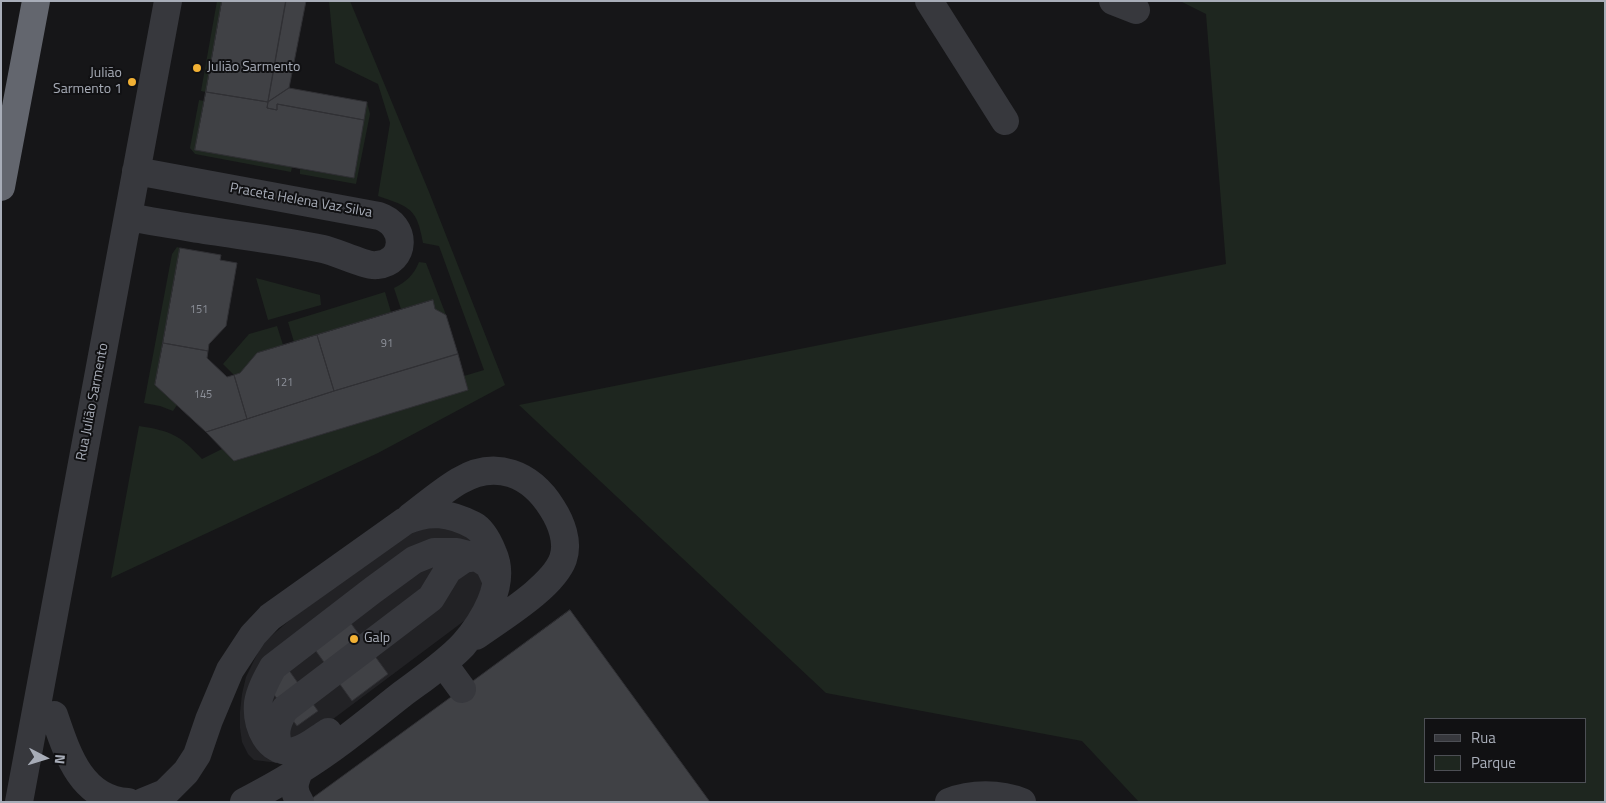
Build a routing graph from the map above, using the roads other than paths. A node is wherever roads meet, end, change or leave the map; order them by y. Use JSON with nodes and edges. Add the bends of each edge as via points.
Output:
{"nodes":[{"id":1,"x":36,"y":1,"type":"edge"},
{"id":2,"x":168,"y":1,"type":"edge"},
{"id":3,"x":185,"y":1,"type":"edge"},
{"id":4,"x":930,"y":1,"type":"edge"},
{"id":5,"x":1005,"y":121,"type":"dead end"},
{"id":6,"x":145,"y":173,"type":"junction"},
{"id":7,"x":1,"y":187,"type":"edge"},
{"id":8,"x":137,"y":219,"type":"junction"},
{"id":9,"x":405,"y":521,"type":"junction"},
{"id":10,"x":477,"y":557,"type":"junction"},
{"id":11,"x":496,"y":580,"type":"junction"},
{"id":12,"x":462,"y":645,"type":"junction"},
{"id":13,"x":442,"y":663,"type":"junction"},
{"id":14,"x":462,"y":689,"type":"dead end"},
{"id":15,"x":54,"y":715,"type":"junction"},
{"id":16,"x":365,"y":723,"type":"junction"},
{"id":17,"x":279,"y":750,"type":"junction"},
{"id":18,"x":300,"y":770,"type":"junction"},
{"id":19,"x":251,"y":798,"type":"edge"},
{"id":20,"x":19,"y":802,"type":"edge"},
{"id":21,"x":38,"y":802,"type":"edge"},
{"id":22,"x":128,"y":802,"type":"edge"},
{"id":23,"x":144,"y":802,"type":"edge"},
{"id":24,"x":285,"y":802,"type":"edge"},
{"id":25,"x":300,"y":802,"type":"edge"},
{"id":26,"x":949,"y":802,"type":"edge"},
{"id":27,"x":1022,"y":802,"type":"edge"}],
"edges":[{"from":1,"to":7,"type":"highway"},
{"from":2,"to":6,"type":"street","name":"Rua Julião Sarmento"},
{"from":3,"to":6,"type":"street","name":"Rua Julião Sarmento"},
{"from":4,"to":5,"type":"street"},
{"from":6,"to":8,"type":"street","name":"Rua Julião Sarmento"},
{"from":6,"to":8,"type":"street","name":"Praceta Helena Vaz Silva","via":[[387,218],[398,230],[399,246],[391,260],[375,266],[324,250]]},
{"from":8,"to":15,"type":"street","name":"Rua Julião Sarmento"},
{"from":8,"to":20,"type":"street","name":"Rua Julião Sarmento"},
{"from":9,"to":11,"type":"street","via":[[419,515],[438,514],[459,518],[477,527],[496,560]]},
{"from":9,"to":12,"type":"street","via":[[459,480],[492,470],[511,472],[527,480],[546,498],[562,527],[565,542],[563,558],[552,577],[538,591]]},
{"from":9,"to":23,"type":"street","via":[[264,623],[230,670],[197,755],[186,772],[165,793]]},
{"from":10,"to":11,"type":"street","via":[[489,566]]},
{"from":10,"to":17,"type":"street","via":[[464,559],[448,570],[431,598],[285,709],[278,720],[275,736]]},
{"from":10,"to":17,"type":"street","via":[[457,552],[434,552],[414,560],[274,667],[264,681],[258,702],[259,722],[267,742]]},
{"from":11,"to":12,"type":"street","via":[[493,597],[480,622]]},
{"from":12,"to":13,"type":"street"},
{"from":13,"to":14,"type":"street"},
{"from":13,"to":16,"type":"street"},
{"from":15,"to":21,"type":"street","name":"Rua Julião Sarmento"},
{"from":15,"to":22,"type":"street","via":[[71,761],[84,782],[98,793]]},
{"from":16,"to":17,"type":"street","via":[[332,730],[294,751]]},
{"from":16,"to":18,"type":"street"},
{"from":18,"to":19,"type":"street"},
{"from":18,"to":25,"type":"street","via":[[294,782],[295,795]]},
{"from":19,"to":24,"type":"street","via":[[275,792]]},
{"from":26,"to":27,"type":"street","via":[[974,796],[995,796]]}]}
